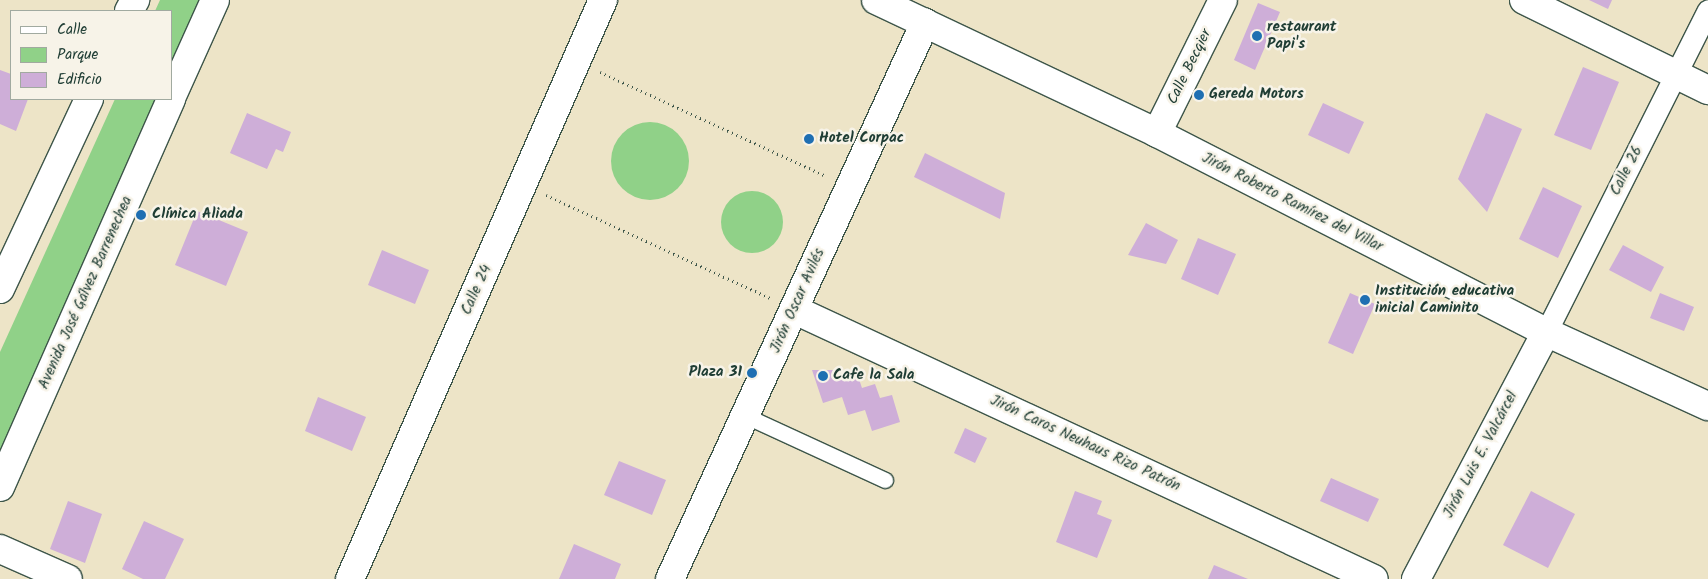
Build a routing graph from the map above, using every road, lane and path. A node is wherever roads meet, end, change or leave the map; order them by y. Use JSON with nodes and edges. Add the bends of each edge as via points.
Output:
{"nodes":[{"id":1,"x":215,"y":0,"type":"edge"},
{"id":2,"x":604,"y":0,"type":"edge"},
{"id":3,"x":876,"y":0,"type":"edge"},
{"id":4,"x":1223,"y":0,"type":"edge"},
{"id":5,"x":1524,"y":0,"type":"edge"},
{"id":6,"x":1708,"y":10,"type":"edge"},
{"id":7,"x":925,"y":23,"type":"junction"},
{"id":8,"x":576,"y":61,"type":"junction"},
{"id":9,"x":1676,"y":74,"type":"junction"},
{"id":10,"x":1708,"y":90,"type":"edge"},
{"id":11,"x":172,"y":97,"type":"edge"},
{"id":12,"x":89,"y":100,"type":"edge"},
{"id":13,"x":171,"y":100,"type":"edge"},
{"id":14,"x":1157,"y":133,"type":"junction"},
{"id":15,"x":523,"y":185,"type":"junction"},
{"id":16,"x":850,"y":187,"type":"junction"},
{"id":17,"x":0,"y":289,"type":"edge"},
{"id":18,"x":795,"y":310,"type":"junction"},
{"id":19,"x":1546,"y":332,"type":"junction"},
{"id":20,"x":1708,"y":406,"type":"edge"},
{"id":21,"x":746,"y":416,"type":"junction"},
{"id":22,"x":886,"y":480,"type":"dead end"},
{"id":23,"x":0,"y":487,"type":"edge"},
{"id":24,"x":0,"y":549,"type":"edge"},
{"id":25,"x":68,"y":579,"type":"edge"},
{"id":26,"x":350,"y":579,"type":"edge"},
{"id":27,"x":670,"y":579,"type":"edge"},
{"id":28,"x":1374,"y":579,"type":"edge"},
{"id":29,"x":1416,"y":579,"type":"edge"}],
"edges":[{"from":1,"to":11,"type":"street","name":"Avenida José Gálvez Barrenechea"},
{"from":2,"to":8,"type":"street","name":"Calle 24"},
{"from":3,"to":7,"type":"street","name":"Jirón Roberto Ramírez del Villar"},
{"from":4,"to":14,"type":"street","name":"Calle Becqier"},
{"from":5,"to":9,"type":"street"},
{"from":6,"to":9,"type":"street","name":"Calle 26"},
{"from":7,"to":14,"type":"street","name":"Jirón Roberto Ramírez del Villar"},
{"from":7,"to":16,"type":"street","name":"Jirón Oscar Avilés"},
{"from":8,"to":15,"type":"street","name":"Calle 24"},
{"from":8,"to":16,"type":"path"},
{"from":9,"to":10,"type":"street"},
{"from":9,"to":19,"type":"street","name":"Calle 26"},
{"from":12,"to":17,"type":"street"},
{"from":13,"to":23,"type":"street","name":"Avenida José Gálvez Barrenechea"},
{"from":14,"to":19,"type":"street","name":"Jirón Roberto Ramírez del Villar"},
{"from":15,"to":18,"type":"path"},
{"from":15,"to":26,"type":"street","name":"Calle 24"},
{"from":16,"to":18,"type":"street","name":"Jirón Oscar Avilés"},
{"from":18,"to":21,"type":"street","name":"Jirón Oscar Avilés"},
{"from":18,"to":28,"type":"street","name":"Jirón Caros Neuhaus Rizo Patrón"},
{"from":19,"to":20,"type":"street","name":"Jirón Roberto Ramírez del Villar"},
{"from":19,"to":29,"type":"street","name":"Jirón Luis E. Valcárcel"},
{"from":21,"to":22,"type":"lane"},
{"from":21,"to":27,"type":"street","name":"Jirón Oscar Avilés"},
{"from":24,"to":25,"type":"street"}]}
